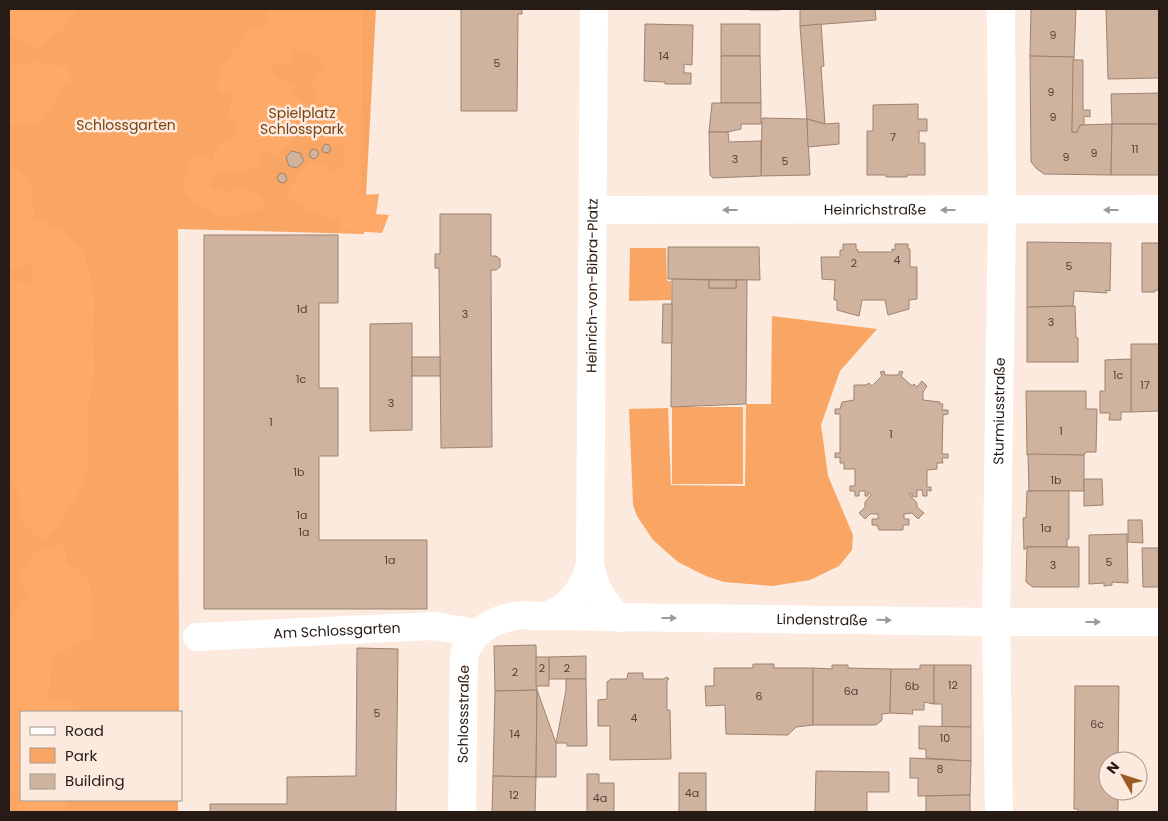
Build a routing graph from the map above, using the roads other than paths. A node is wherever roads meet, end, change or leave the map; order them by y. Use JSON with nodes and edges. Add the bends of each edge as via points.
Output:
{"nodes":[{"id":1,"x":594,"y":9,"type":"edge"},
{"id":2,"x":1001,"y":9,"type":"edge"},
{"id":3,"x":1159,"y":209,"type":"edge"},
{"id":4,"x":593,"y":210,"type":"junction"},
{"id":5,"x":1002,"y":210,"type":"junction"},
{"id":6,"x":590,"y":563,"type":"junction"},
{"id":7,"x":542,"y":616,"type":"junction"},
{"id":8,"x":620,"y":618,"type":"junction"},
{"id":9,"x":996,"y":622,"type":"junction"},
{"id":10,"x":1159,"y":622,"type":"edge"},
{"id":11,"x":482,"y":629,"type":"junction"},
{"id":12,"x":197,"y":636,"type":"dead end"},
{"id":13,"x":462,"y":812,"type":"edge"},
{"id":14,"x":999,"y":812,"type":"edge"}],
"edges":[{"from":1,"to":4,"type":"street","name":"Heinrich-von-Bibra-Platz"},
{"from":2,"to":5,"type":"street","name":"Sturmiusstraße"},
{"from":3,"to":5,"type":"street","name":"Heinrichstraße","one_way":true},
{"from":5,"to":4,"type":"street","name":"Heinrichstraße","one_way":true},
{"from":4,"to":6,"type":"street","name":"Heinrich-von-Bibra-Platz"},
{"from":5,"to":9,"type":"street","name":"Sturmiusstraße"},
{"from":6,"to":7,"type":"street","name":"Heinrich-von-Bibra-Platz","via":[[587,577],[572,600],[563,608]]},
{"from":6,"to":8,"type":"street","name":"Heinrich-von-Bibra-Platz","via":[[599,594]]},
{"from":7,"to":8,"type":"street","name":"Lindenstraße"},
{"from":7,"to":11,"type":"street","name":"Lindenstraße","via":[[525,615],[500,620]]},
{"from":8,"to":9,"type":"street","name":"Lindenstraße","one_way":true},
{"from":9,"to":10,"type":"street","name":"Lindenstraße","one_way":true},
{"from":9,"to":14,"type":"street","name":"Sturmiusstraße"},
{"from":11,"to":12,"type":"street","name":"Am Schlossgarten","via":[[434,626]]},
{"from":11,"to":13,"type":"street","name":"Schlossstraße","via":[[469,642],[464,654]]}]}
